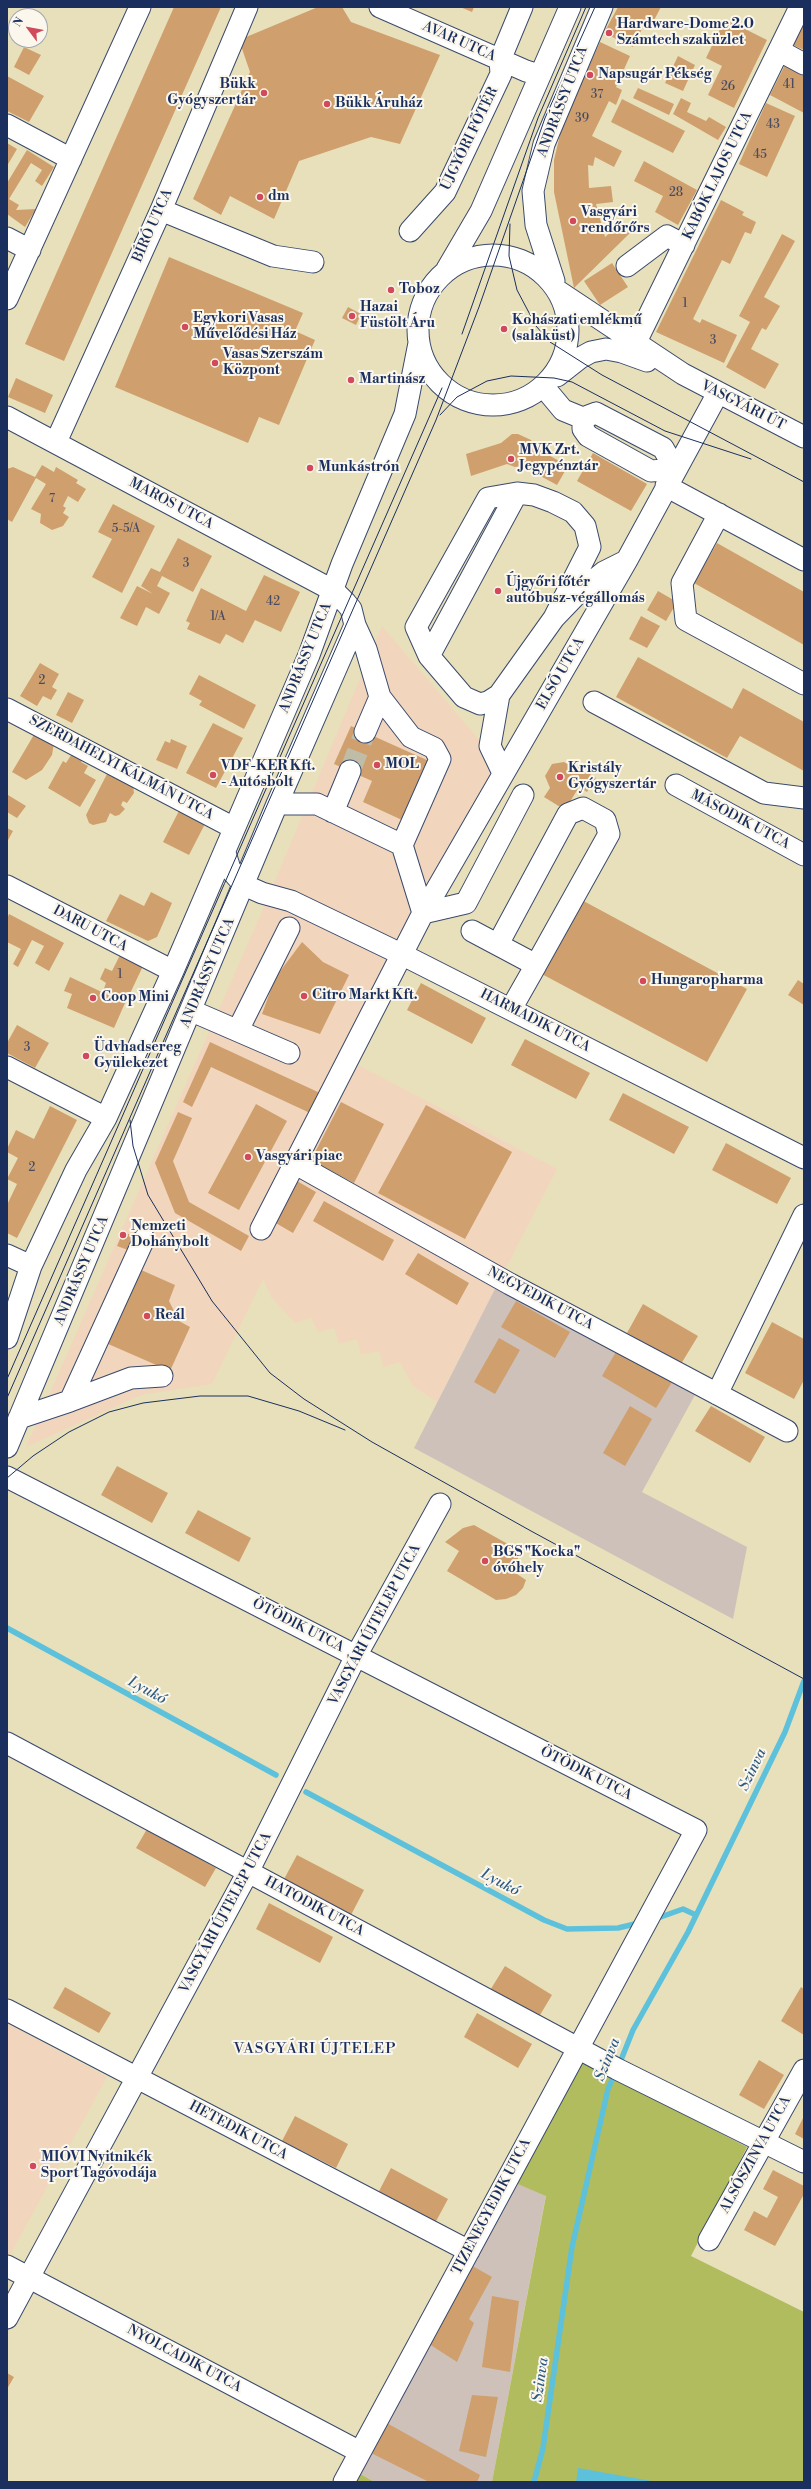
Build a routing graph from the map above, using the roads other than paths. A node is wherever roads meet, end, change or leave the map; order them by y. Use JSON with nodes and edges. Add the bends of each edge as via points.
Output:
{"nodes":[{"id":1,"x":140,"y":7,"type":"edge"},
{"id":2,"x":247,"y":7,"type":"edge"},
{"id":3,"x":380,"y":7,"type":"edge"},
{"id":4,"x":522,"y":7,"type":"edge"},
{"id":5,"x":570,"y":7,"type":"edge"},
{"id":6,"x":602,"y":7,"type":"edge"},
{"id":7,"x":800,"y":7,"type":"edge"},
{"id":8,"x":780,"y":51,"type":"junction"},
{"id":9,"x":500,"y":60,"type":"junction"},
{"id":10,"x":804,"y":64,"type":"edge"},
{"id":11,"x":534,"y":75,"type":"junction"},
{"id":12,"x":7,"y":125,"type":"edge"},
{"id":13,"x":71,"y":159,"type":"junction"},
{"id":14,"x":161,"y":210,"type":"junction"},
{"id":15,"x":410,"y":232,"type":"dead end"},
{"id":16,"x":7,"y":238,"type":"edge"},
{"id":17,"x":684,"y":245,"type":"junction"},
{"id":18,"x":30,"y":250,"type":"junction"},
{"id":19,"x":313,"y":262,"type":"dead end"},
{"id":20,"x":627,"y":266,"type":"dead end"},
{"id":21,"x":445,"y":271,"type":"junction"},
{"id":22,"x":558,"y":291,"type":"junction"},
{"id":23,"x":8,"y":296,"type":"edge"},
{"id":24,"x":418,"y":343,"type":"junction"},
{"id":25,"x":635,"y":344,"type":"junction"},
{"id":26,"x":682,"y":374,"type":"junction"},
{"id":27,"x":543,"y":386,"type":"junction"},
{"id":28,"x":718,"y":393,"type":"junction"},
{"id":29,"x":7,"y":417,"type":"edge"},
{"id":30,"x":804,"y":437,"type":"edge"},
{"id":31,"x":56,"y":442,"type":"junction"},
{"id":32,"x":671,"y":477,"type":"junction"},
{"id":33,"x":719,"y":514,"type":"junction"},
{"id":34,"x":627,"y":560,"type":"junction"},
{"id":35,"x":804,"y":560,"type":"edge"},
{"id":36,"x":334,"y":591,"type":"junction"},
{"id":37,"x":554,"y":618,"type":"junction"},
{"id":38,"x":355,"y":625,"type":"junction"},
{"id":39,"x":804,"y":684,"type":"edge"},
{"id":40,"x":499,"y":695,"type":"junction"},
{"id":41,"x":380,"y":697,"type":"junction"},
{"id":42,"x":594,"y":702,"type":"dead end"},
{"id":43,"x":7,"y":709,"type":"edge"},
{"id":44,"x":365,"y":732,"type":"tunnel mouth"},
{"id":45,"x":350,"y":771,"type":"tunnel mouth"},
{"id":46,"x":503,"y":772,"type":"junction"},
{"id":47,"x":676,"y":785,"type":"dead end"},
{"id":48,"x":523,"y":795,"type":"dead end"},
{"id":49,"x":804,"y":798,"type":"edge"},
{"id":50,"x":277,"y":804,"type":"junction"},
{"id":51,"x":333,"y":812,"type":"junction"},
{"id":52,"x":234,"y":828,"type":"junction"},
{"id":53,"x":402,"y":845,"type":"junction"},
{"id":54,"x":225,"y":853,"type":"junction"},
{"id":55,"x":804,"y":854,"type":"edge"},
{"id":56,"x":7,"y":886,"type":"edge"},
{"id":57,"x":253,"y":889,"type":"junction"},
{"id":58,"x":423,"y":913,"type":"junction"},
{"id":59,"x":289,"y":928,"type":"dead end"},
{"id":60,"x":472,"y":930,"type":"dead end"},
{"id":61,"x":498,"y":944,"type":"junction"},
{"id":62,"x":403,"y":955,"type":"junction"},
{"id":63,"x":536,"y":965,"type":"junction"},
{"id":64,"x":173,"y":971,"type":"junction"},
{"id":65,"x":511,"y":1009,"type":"junction"},
{"id":66,"x":192,"y":1010,"type":"junction"},
{"id":67,"x":238,"y":1030,"type":"junction"},
{"id":68,"x":289,"y":1053,"type":"dead end"},
{"id":69,"x":7,"y":1067,"type":"edge"},
{"id":70,"x":106,"y":1118,"type":"junction"},
{"id":71,"x":804,"y":1158,"type":"edge"},
{"id":72,"x":296,"y":1164,"type":"junction"},
{"id":73,"x":804,"y":1215,"type":"edge"},
{"id":74,"x":261,"y":1229,"type":"dead end"},
{"id":75,"x":144,"y":1239,"type":"dead end"},
{"id":76,"x":7,"y":1255,"type":"edge"},
{"id":77,"x":31,"y":1266,"type":"junction"},
{"id":78,"x":7,"y":1338,"type":"edge"},
{"id":79,"x":162,"y":1376,"type":"dead end"},
{"id":80,"x":718,"y":1394,"type":"junction"},
{"id":81,"x":70,"y":1401,"type":"junction"},
{"id":82,"x":19,"y":1418,"type":"junction"},
{"id":83,"x":786,"y":1432,"type":"dead end"},
{"id":84,"x":7,"y":1447,"type":"edge"},
{"id":85,"x":7,"y":1477,"type":"edge"},
{"id":86,"x":440,"y":1504,"type":"dead end"},
{"id":87,"x":356,"y":1656,"type":"junction"},
{"id":88,"x":7,"y":1743,"type":"edge"},
{"id":89,"x":248,"y":1872,"type":"junction"},
{"id":90,"x":652,"y":1911,"type":"joint"},
{"id":91,"x":7,"y":2010,"type":"edge"},
{"id":92,"x":579,"y":2047,"type":"junction"},
{"id":93,"x":804,"y":2070,"type":"edge"},
{"id":94,"x":138,"y":2078,"type":"junction"},
{"id":95,"x":764,"y":2141,"type":"junction"},
{"id":96,"x":804,"y":2162,"type":"edge"},
{"id":97,"x":709,"y":2240,"type":"dead end"},
{"id":98,"x":469,"y":2251,"type":"junction"},
{"id":99,"x":7,"y":2266,"type":"edge"},
{"id":100,"x":30,"y":2278,"type":"junction"},
{"id":101,"x":7,"y":2318,"type":"edge"},
{"id":102,"x":360,"y":2452,"type":"junction"},
{"id":103,"x":344,"y":2482,"type":"edge"}],
"edges":[{"from":1,"to":13,"type":"street"},
{"from":2,"to":14,"type":"street","name":"BÍRÓ UTCA"},
{"from":3,"to":9,"type":"street","name":"AVAR UTCA"},
{"from":4,"to":9,"type":"street","name":"ÚJGYŐRI FŐTÉR"},
{"from":5,"to":11,"type":"street","name":"ANDRÁSSY UTCA"},
{"from":6,"to":22,"type":"street","name":"ANDRÁSSY UTCA","via":[[544,144],[533,191],[536,225]]},
{"from":7,"to":8,"type":"street","name":"KABÓK LAJOS UTCA"},
{"from":8,"to":10,"type":"street"},
{"from":8,"to":17,"type":"street","name":"KABÓK LAJOS UTCA"},
{"from":9,"to":11,"type":"street","name":"AVAR UTCA"},
{"from":9,"to":15,"type":"street","name":"ÚJGYŐRI FŐTÉR","via":[[501,74],[445,192]]},
{"from":11,"to":21,"type":"street","name":"ANDRÁSSY UTCA","via":[[481,211]]},
{"from":12,"to":13,"type":"street"},
{"from":13,"to":18,"type":"street"},
{"from":14,"to":19,"type":"street","via":[[272,256]]},
{"from":14,"to":31,"type":"street","name":"BÍRÓ UTCA"},
{"from":16,"to":18,"type":"street"},
{"from":17,"to":20,"type":"street","via":[[667,236]]},
{"from":17,"to":25,"type":"street","name":"KABÓK LAJOS UTCA"},
{"from":18,"to":23,"type":"street"},
{"from":21,"to":22,"type":"street","via":[[465,259],[497,254],[509,256],[537,268]]},
{"from":21,"to":24,"type":"street","via":[[431,286],[422,304],[418,323]]},
{"from":22,"to":25,"type":"street","name":"VASGYÁRI ÚT"},
{"from":22,"to":27,"type":"street","via":[[566,308],[568,340],[559,366]]},
{"from":24,"to":27,"type":"street","via":[[425,364],[443,386],[457,397],[469,402],[504,405],[523,400]]},
{"from":24,"to":36,"type":"street","name":"ANDRÁSSY UTCA","via":[[405,414],[342,564]]},
{"from":25,"to":26,"type":"street","name":"VASGYÁRI ÚT"},
{"from":26,"to":27,"type":"street","name":"VASGYÁRI ÚT","via":[[622,352],[606,349],[591,352],[580,358]]},
{"from":26,"to":28,"type":"street","name":"VASGYÁRI ÚT"},
{"from":27,"to":32,"type":"street","via":[[563,410],[584,419],[591,414],[603,415],[663,448]]},
{"from":28,"to":30,"type":"street","name":"VASGYÁRI ÚT"},
{"from":28,"to":32,"type":"street","name":"ELSŐ UTCA"},
{"from":29,"to":31,"type":"street","name":"MAROS UTCA"},
{"from":31,"to":36,"type":"street","name":"MAROS UTCA"},
{"from":32,"to":33,"type":"street"},
{"from":32,"to":34,"type":"street","name":"ELSŐ UTCA"},
{"from":33,"to":35,"type":"street"},
{"from":33,"to":39,"type":"street","via":[[682,583],[686,620]]},
{"from":34,"to":37,"type":"street","via":[[604,572],[578,593]]},
{"from":34,"to":46,"type":"street","name":"ELSŐ UTCA"},
{"from":36,"to":38,"type":"street","name":"ANDRÁSSY UTCA","via":[[351,609]]},
{"from":36,"to":52,"type":"street","name":"ANDRÁSSY UTCA"},
{"from":37,"to":40,"type":"street"},
{"from":37,"to":40,"type":"street","via":[[590,547],[584,526],[573,512],[534,495],[517,493],[488,498],[416,627],[429,656],[460,693],[472,702],[480,704]]},
{"from":38,"to":41,"type":"street","via":[[366,649]]},
{"from":38,"to":50,"type":"street","name":"ANDRÁSSY UTCA"},
{"from":40,"to":46,"type":"street","via":[[490,746]]},
{"from":41,"to":44,"type":"street"},
{"from":41,"to":53,"type":"street","via":[[411,737],[434,748],[440,759]]},
{"from":42,"to":49,"type":"street","via":[[764,793]]},
{"from":43,"to":52,"type":"street","name":"SZERDAHELYI KÁLMÁN UTCA"},
{"from":45,"to":51,"type":"street"},
{"from":46,"to":58,"type":"street","name":"ELSŐ UTCA"},
{"from":47,"to":55,"type":"street","name":"MÁSODIK UTCA"},
{"from":48,"to":58,"type":"street","via":[[466,902]]},
{"from":50,"to":51,"type":"street","via":[[317,804]]},
{"from":50,"to":57,"type":"street","name":"ANDRÁSSY UTCA"},
{"from":51,"to":53,"type":"street"},
{"from":52,"to":54,"type":"street","name":"ANDRÁSSY UTCA"},
{"from":53,"to":58,"type":"street"},
{"from":54,"to":57,"type":"street","via":[[230,869]]},
{"from":54,"to":64,"type":"street","name":"ANDRÁSSY UTCA"},
{"from":56,"to":64,"type":"street","name":"DARU UTCA"},
{"from":57,"to":62,"type":"street","name":"HARMADIK UTCA","via":[[291,901]]},
{"from":57,"to":66,"type":"street","name":"ANDRÁSSY UTCA","via":[[235,908]]},
{"from":58,"to":62,"type":"street","name":"ELSŐ UTCA"},
{"from":59,"to":67,"type":"street"},
{"from":60,"to":61,"type":"street"},
{"from":61,"to":63,"type":"street"},
{"from":61,"to":63,"type":"street","via":[[568,814],[583,808],[605,820],[609,834]]},
{"from":62,"to":65,"type":"street","name":"HARMADIK UTCA"},
{"from":62,"to":72,"type":"street","name":"ELSŐ UTCA"},
{"from":63,"to":65,"type":"street"},
{"from":64,"to":70,"type":"street","name":"ANDRÁSSY UTCA"},
{"from":65,"to":71,"type":"street","name":"HARMADIK UTCA"},
{"from":66,"to":67,"type":"street"},
{"from":66,"to":82,"type":"street","name":"ANDRÁSSY UTCA"},
{"from":67,"to":68,"type":"street"},
{"from":69,"to":70,"type":"street"},
{"from":70,"to":77,"type":"street","name":"ANDRÁSSY UTCA","via":[[76,1170]]},
{"from":72,"to":74,"type":"street","name":"ELSŐ UTCA"},
{"from":72,"to":80,"type":"street","name":"NEGYEDIK UTCA","via":[[510,1284]]},
{"from":73,"to":80,"type":"street"},
{"from":75,"to":81,"type":"street"},
{"from":76,"to":77,"type":"street"},
{"from":77,"to":78,"type":"street","name":"ANDRÁSSY UTCA"},
{"from":79,"to":81,"type":"street","via":[[131,1378]]},
{"from":80,"to":83,"type":"street","name":"NEGYEDIK UTCA"},
{"from":81,"to":82,"type":"street"},
{"from":82,"to":84,"type":"street","name":"ANDRÁSSY UTCA"},
{"from":85,"to":87,"type":"street","name":"ÖTÖDIK UTCA"},
{"from":86,"to":87,"type":"street","name":"VASGYÁRI ÚJTELEP UTCA"},
{"from":87,"to":89,"type":"street","name":"VASGYÁRI ÚJTELEP UTCA"},
{"from":87,"to":90,"type":"street","name":"ÖTÖDIK UTCA","via":[[696,1830]]},
{"from":88,"to":89,"type":"street","name":"HATODIK UTCA"},
{"from":89,"to":92,"type":"street","name":"HATODIK UTCA"},
{"from":89,"to":94,"type":"street","name":"VASGYÁRI ÚJTELEP UTCA"},
{"from":90,"to":92,"type":"street","name":"TIZENEGYEDIK UTCA"},
{"from":91,"to":94,"type":"street","name":"HETEDIK UTCA"},
{"from":92,"to":95,"type":"street","name":"HATODIK UTCA","via":[[617,2069]]},
{"from":92,"to":98,"type":"street","name":"TIZENEGYEDIK UTCA"},
{"from":93,"to":95,"type":"street","name":"ALSÓSZINVA UTCA"},
{"from":94,"to":98,"type":"street","name":"HETEDIK UTCA"},
{"from":94,"to":100,"type":"street","name":"VASGYÁRI ÚJTELEP UTCA"},
{"from":95,"to":96,"type":"street","name":"HATODIK UTCA"},
{"from":95,"to":97,"type":"street","name":"ALSÓSZINVA UTCA"},
{"from":98,"to":102,"type":"street","name":"TIZENEGYEDIK UTCA"},
{"from":99,"to":100,"type":"street","name":"NYOLCADIK UTCA"},
{"from":100,"to":101,"type":"street","name":"VASGYÁRI ÚJTELEP UTCA"},
{"from":100,"to":102,"type":"street","name":"NYOLCADIK UTCA"},
{"from":102,"to":103,"type":"street","name":"TIZENEGYEDIK UTCA"}]}
